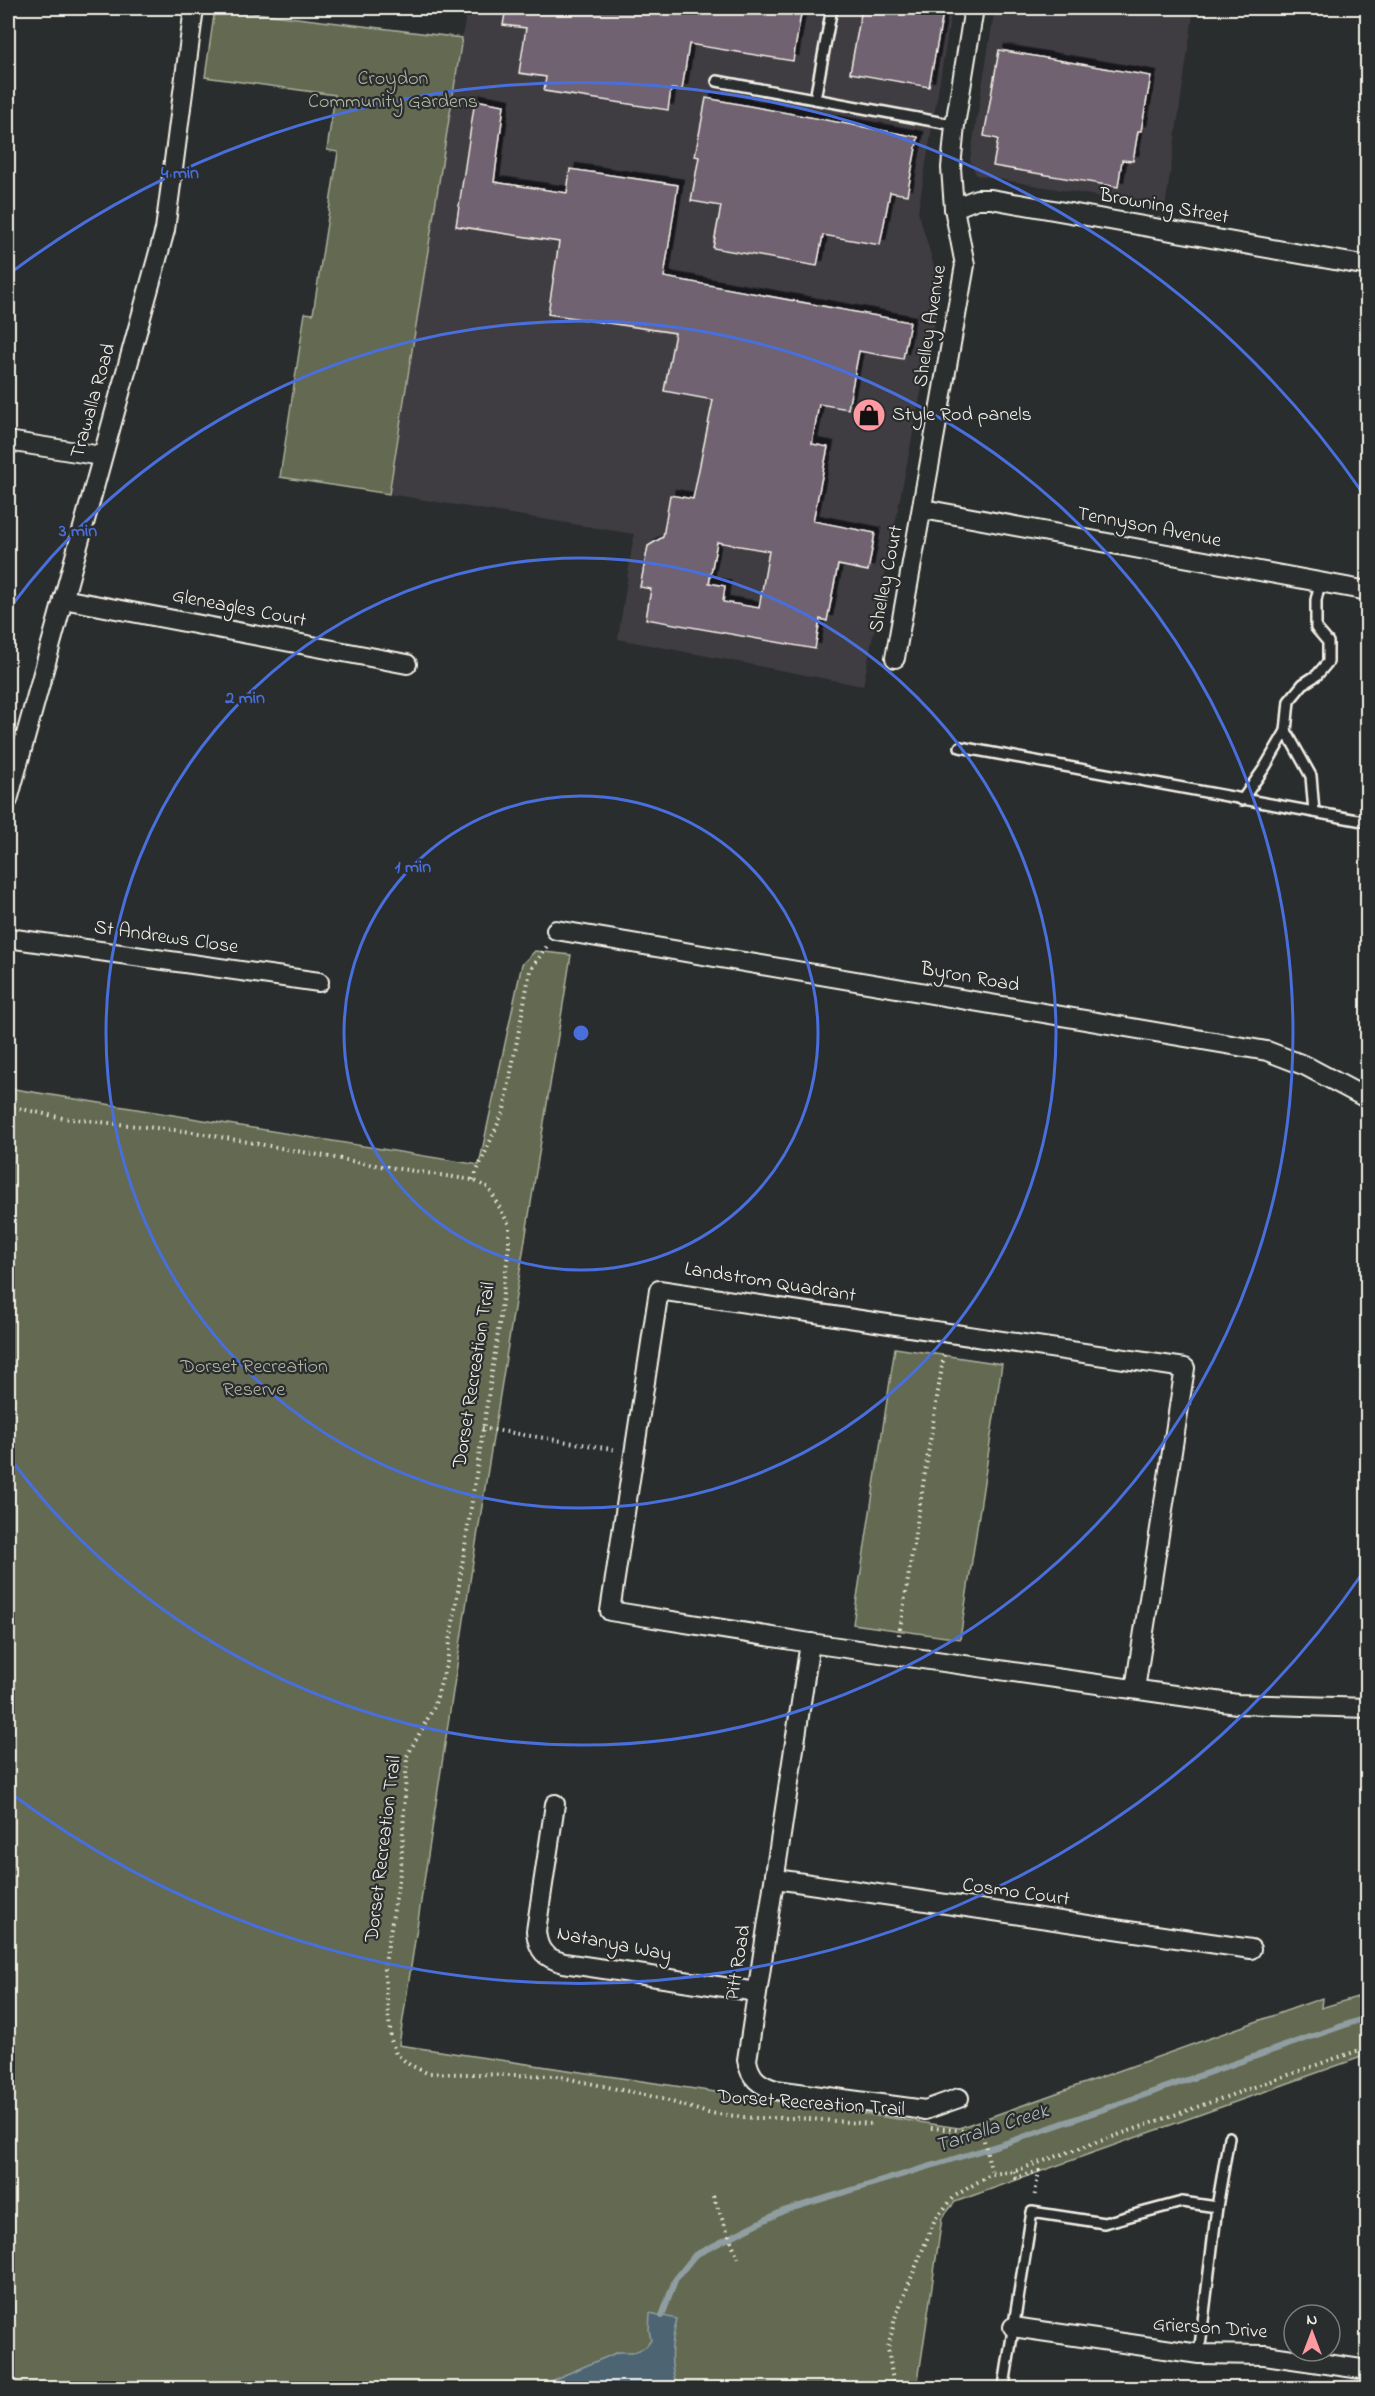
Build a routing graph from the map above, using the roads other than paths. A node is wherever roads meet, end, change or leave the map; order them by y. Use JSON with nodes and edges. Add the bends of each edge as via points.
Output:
{"nodes":[{"id":1,"x":194,"y":8,"type":"edge"},
{"id":2,"x":832,"y":8,"type":"edge"},
{"id":3,"x":974,"y":8,"type":"edge"},
{"id":4,"x":717,"y":81,"type":"dead end"},
{"id":5,"x":815,"y":99,"type":"junction"},
{"id":6,"x":955,"y":124,"type":"junction"},
{"id":7,"x":954,"y":207,"type":"junction"},
{"id":8,"x":1368,"y":266,"type":"edge"},
{"id":9,"x":8,"y":441,"type":"edge"},
{"id":10,"x":101,"y":456,"type":"junction"},
{"id":11,"x":923,"y":509,"type":"junction"},
{"id":12,"x":1320,"y":583,"type":"junction"},
{"id":13,"x":1368,"y":591,"type":"edge"},
{"id":14,"x":63,"y":599,"type":"junction"},
{"id":15,"x":895,"y":658,"type":"dead end"},
{"id":16,"x":407,"y":664,"type":"dead end"},
{"id":17,"x":1286,"y":731,"type":"junction"},
{"id":18,"x":960,"y":747,"type":"dead end"},
{"id":19,"x":8,"y":800,"type":"edge"},
{"id":20,"x":1242,"y":800,"type":"junction"},
{"id":21,"x":1314,"y":812,"type":"junction"},
{"id":22,"x":1368,"y":822,"type":"edge"},
{"id":23,"x":556,"y":930,"type":"road end"},
{"id":24,"x":8,"y":938,"type":"edge"},
{"id":25,"x":319,"y":982,"type":"dead end"},
{"id":26,"x":1368,"y":1099,"type":"edge"},
{"id":27,"x":810,"y":1643,"type":"junction"},
{"id":28,"x":1135,"y":1689,"type":"junction"},
{"id":29,"x":1368,"y":1708,"type":"edge"},
{"id":30,"x":555,"y":1804,"type":"dead end"},
{"id":31,"x":776,"y":1879,"type":"junction"},
{"id":32,"x":1251,"y":1949,"type":"dead end"},
{"id":33,"x":757,"y":1992,"type":"junction"},
{"id":34,"x":959,"y":2098,"type":"dead end"},
{"id":35,"x":1229,"y":2138,"type":"dead end"},
{"id":36,"x":1217,"y":2207,"type":"junction"},
{"id":37,"x":1014,"y":2327,"type":"junction"},
{"id":38,"x":1199,"y":2354,"type":"junction"},
{"id":39,"x":1368,"y":2370,"type":"edge"},
{"id":40,"x":1004,"y":2386,"type":"dead end"}],
"edges":[{"from":1,"to":10,"type":"street","name":"Trawalla Road","via":[[165,230]]},
{"from":2,"to":5,"type":"lane"},
{"from":3,"to":6,"type":"street","name":"Shelley Avenue"},
{"from":4,"to":5,"type":"lane"},
{"from":5,"to":6,"type":"lane"},
{"from":6,"to":7,"type":"street","name":"Shelley Avenue","via":[[951,168]]},
{"from":7,"to":8,"type":"street","name":"Browning Street","via":[[991,199]]},
{"from":7,"to":11,"type":"street","name":"Shelley Avenue","via":[[965,266]]},
{"from":9,"to":10,"type":"street"},
{"from":10,"to":14,"type":"street","name":"Trawalla Road"},
{"from":11,"to":12,"type":"street","name":"Tennyson Avenue"},
{"from":11,"to":15,"type":"street","name":"Shelley Court"},
{"from":12,"to":13,"type":"street","name":"Tennyson Avenue"},
{"from":12,"to":17,"type":"lane","via":[[1316,627],[1328,642],[1328,662],[1289,701]]},
{"from":14,"to":16,"type":"street","name":"Gleneagles Court"},
{"from":14,"to":19,"type":"street","name":"Trawalla Road"},
{"from":17,"to":20,"type":"lane"},
{"from":17,"to":21,"type":"lane","via":[[1311,776]]},
{"from":18,"to":20,"type":"lane"},
{"from":20,"to":21,"type":"lane"},
{"from":21,"to":22,"type":"lane"},
{"from":23,"to":26,"type":"street","name":"Byron Road","via":[[1267,1051],[1306,1066]]},
{"from":24,"to":25,"type":"street","name":"St Andrews Close"},
{"from":27,"to":28,"type":"street","name":"Landstrom Quadrant"},
{"from":27,"to":28,"type":"street","name":"Landstrom Quadrant","via":[[610,1611],[659,1290],[1185,1368]]},
{"from":27,"to":31,"type":"street","name":"Pitt Road"},
{"from":28,"to":29,"type":"street","name":"Landstrom Quadrant","via":[[1238,1704]]},
{"from":30,"to":33,"type":"street","name":"Natanya Way","via":[[536,1931],[542,1954],[564,1963]]},
{"from":31,"to":32,"type":"street","name":"Cosmo Court"},
{"from":31,"to":33,"type":"street","name":"Pitt Road"},
{"from":33,"to":34,"type":"street","name":"Pitt Road","via":[[747,2060],[754,2080],[764,2086],[925,2110]]},
{"from":35,"to":36,"type":"lane"},
{"from":36,"to":37,"type":"lane","via":[[1182,2202],[1104,2223],[1032,2212]]},
{"from":36,"to":38,"type":"lane"},
{"from":37,"to":38,"type":"street","name":"Grierson Drive"},
{"from":37,"to":40,"type":"lane"},
{"from":38,"to":39,"type":"street","name":"Grierson Drive","via":[[1265,2355]]}]}
